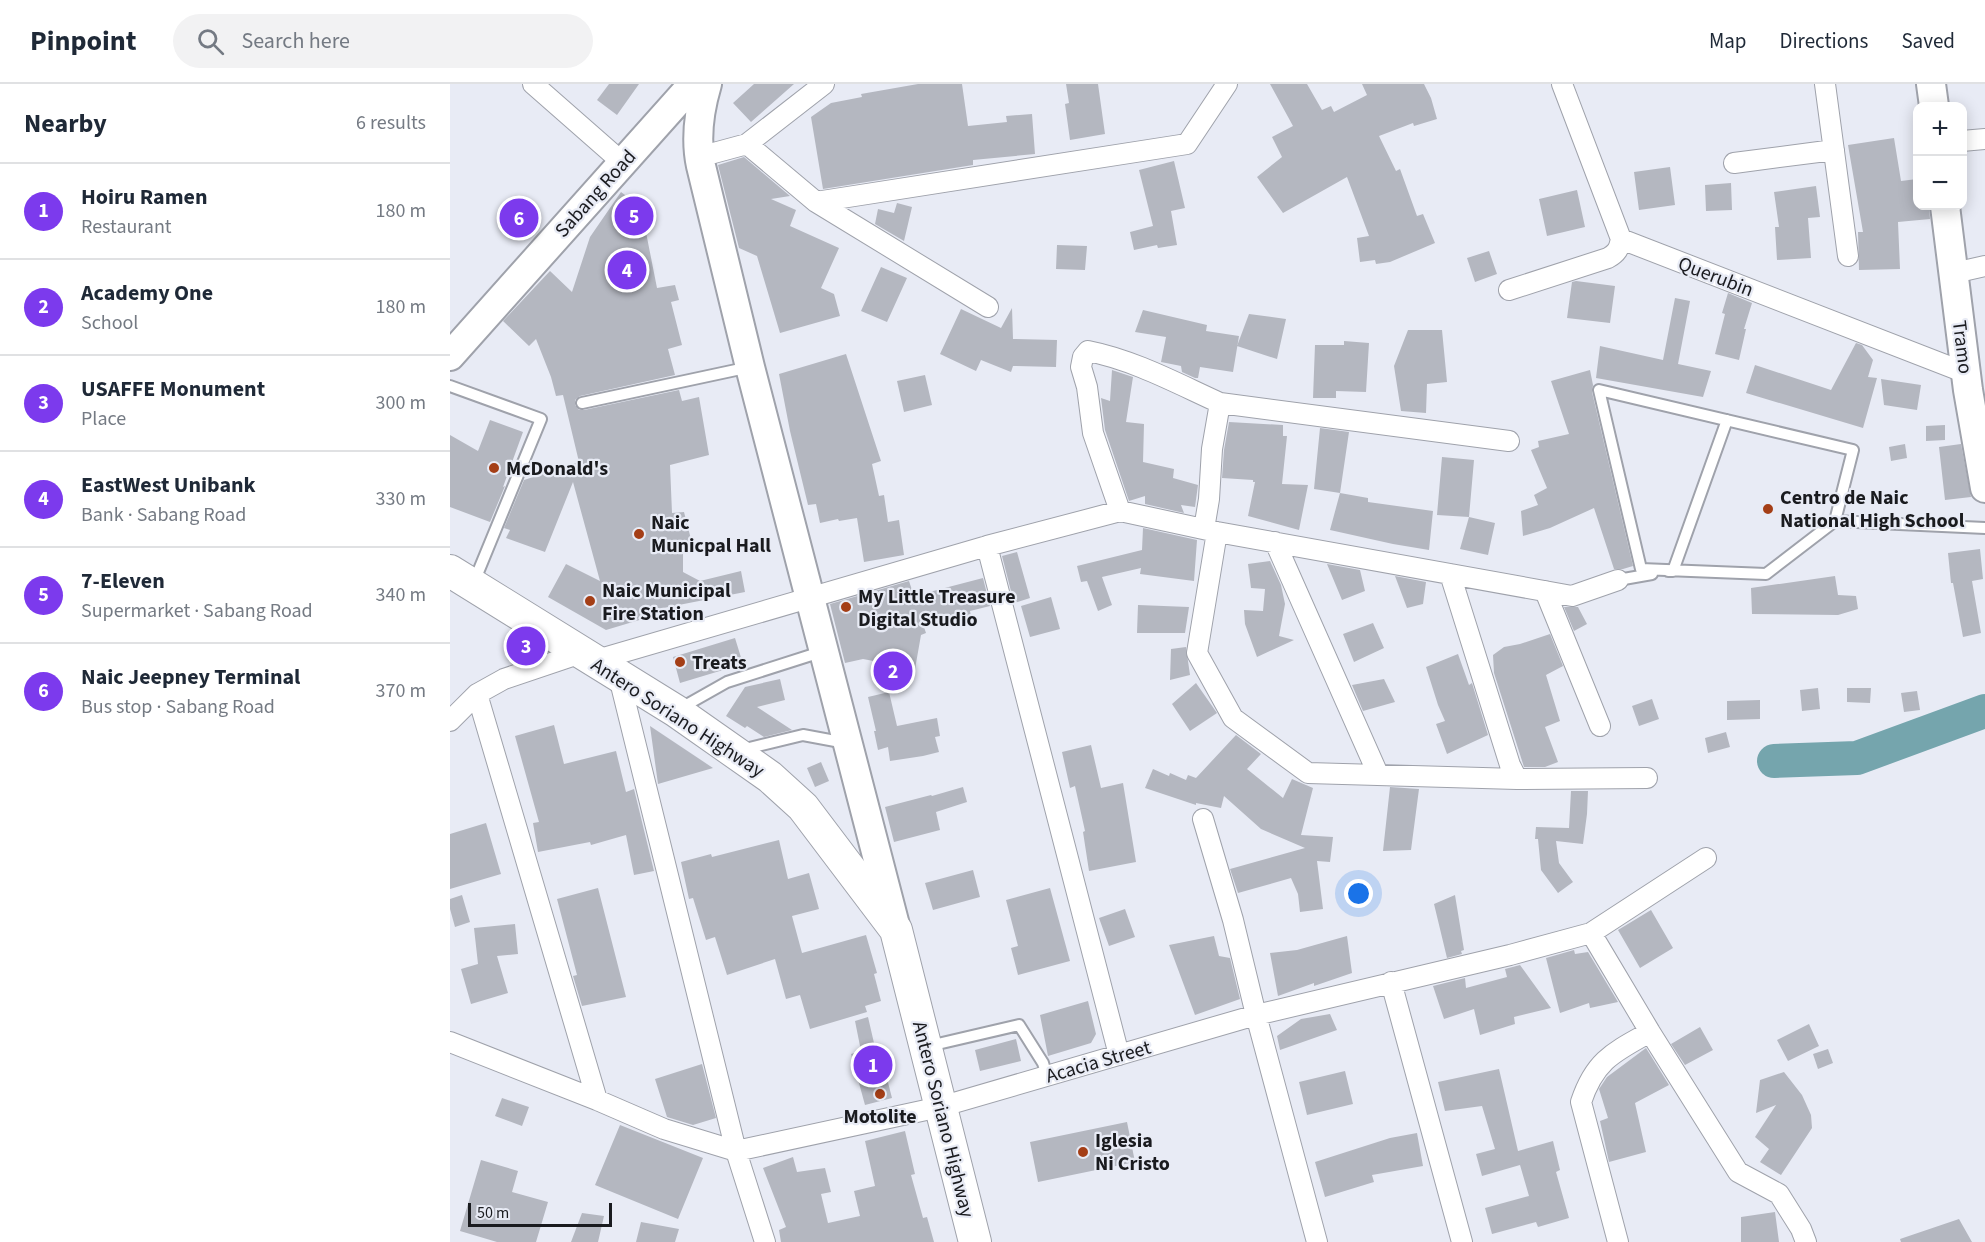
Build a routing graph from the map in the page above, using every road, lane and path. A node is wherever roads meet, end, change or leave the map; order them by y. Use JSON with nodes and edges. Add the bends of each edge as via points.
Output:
{"nodes":[{"id":1,"x":533,"y":84,"type":"edge"},
{"id":2,"x":693,"y":84,"type":"edge"},
{"id":3,"x":707,"y":84,"type":"edge"},
{"id":4,"x":824,"y":84,"type":"edge"},
{"id":5,"x":1227,"y":84,"type":"edge"},
{"id":6,"x":1562,"y":84,"type":"edge"},
{"id":7,"x":1825,"y":84,"type":"edge"},
{"id":8,"x":1931,"y":84,"type":"edge"},
{"id":9,"x":1933,"y":102,"type":"edge"},
{"id":10,"x":1985,"y":139,"type":"edge"},
{"id":11,"x":1967,"y":141,"type":"edge"},
{"id":12,"x":747,"y":144,"type":"junction"},
{"id":13,"x":1834,"y":150,"type":"junction"},
{"id":14,"x":699,"y":157,"type":"junction"},
{"id":15,"x":623,"y":163,"type":"junction"},
{"id":16,"x":1734,"y":163,"type":"dead end"},
{"id":17,"x":816,"y":202,"type":"junction"},
{"id":18,"x":1946,"y":210,"type":"edge"},
{"id":19,"x":1621,"y":239,"type":"junction"},
{"id":20,"x":1848,"y":256,"type":"dead end"},
{"id":21,"x":1985,"y":266,"type":"edge"},
{"id":22,"x":1954,"y":273,"type":"junction"},
{"id":23,"x":1509,"y":290,"type":"dead end"},
{"id":24,"x":988,"y":307,"type":"dead end"},
{"id":25,"x":450,"y":356,"type":"edge"},
{"id":26,"x":750,"y":367,"type":"junction"},
{"id":27,"x":1973,"y":384,"type":"edge"},
{"id":28,"x":450,"y":386,"type":"edge"},
{"id":29,"x":582,"y":403,"type":"dead end"},
{"id":30,"x":1220,"y":403,"type":"junction"},
{"id":31,"x":1727,"y":420,"type":"junction"},
{"id":32,"x":1509,"y":441,"type":"dead end"},
{"id":33,"x":1985,"y":488,"type":"edge"},
{"id":34,"x":1120,"y":511,"type":"junction"},
{"id":35,"x":1835,"y":521,"type":"junction"},
{"id":36,"x":1985,"y":528,"type":"edge"},
{"id":37,"x":1210,"y":531,"type":"junction"},
{"id":38,"x":1275,"y":542,"type":"junction"},
{"id":39,"x":987,"y":546,"type":"junction"},
{"id":40,"x":1673,"y":571,"type":"junction"},
{"id":41,"x":1450,"y":574,"type":"junction"},
{"id":42,"x":461,"y":578,"type":"edge"},
{"id":43,"x":1618,"y":580,"type":"joint"},
{"id":44,"x":1545,"y":591,"type":"junction"},
{"id":45,"x":810,"y":597,"type":"junction"},
{"id":46,"x":824,"y":651,"type":"junction"},
{"id":47,"x":587,"y":657,"type":"junction"},
{"id":48,"x":619,"y":677,"type":"junction"},
{"id":49,"x":477,"y":694,"type":"junction"},
{"id":50,"x":676,"y":711,"type":"junction"},
{"id":51,"x":450,"y":721,"type":"edge"},
{"id":52,"x":1600,"y":726,"type":"dead end"},
{"id":53,"x":849,"y":744,"type":"junction"},
{"id":54,"x":735,"y":752,"type":"junction"},
{"id":55,"x":1378,"y":774,"type":"junction"},
{"id":56,"x":1647,"y":778,"type":"dead end"},
{"id":57,"x":1517,"y":779,"type":"junction"},
{"id":58,"x":1203,"y":819,"type":"dead end"},
{"id":59,"x":1706,"y":858,"type":"dead end"},
{"id":60,"x":896,"y":930,"type":"junction"},
{"id":61,"x":1591,"y":933,"type":"junction"},
{"id":62,"x":1391,"y":982,"type":"junction"},
{"id":63,"x":1256,"y":1015,"type":"junction"},
{"id":64,"x":1650,"y":1032,"type":"junction"},
{"id":65,"x":450,"y":1042,"type":"edge"},
{"id":66,"x":925,"y":1046,"type":"junction"},
{"id":67,"x":1119,"y":1055,"type":"junction"},
{"id":68,"x":1047,"y":1076,"type":"junction"},
{"id":69,"x":597,"y":1100,"type":"junction"},
{"id":70,"x":940,"y":1107,"type":"junction"},
{"id":71,"x":736,"y":1151,"type":"junction"},
{"id":72,"x":765,"y":1242,"type":"edge"},
{"id":73,"x":975,"y":1242,"type":"edge"},
{"id":74,"x":1317,"y":1242,"type":"edge"},
{"id":75,"x":1462,"y":1242,"type":"edge"},
{"id":76,"x":1617,"y":1242,"type":"edge"},
{"id":77,"x":1806,"y":1242,"type":"edge"}],
"edges":[{"from":1,"to":15,"type":"street"},
{"from":2,"to":15,"type":"main road","name":"Sabang Road"},
{"from":3,"to":14,"type":"main road","via":[[697,135]]},
{"from":4,"to":12,"type":"street"},
{"from":5,"to":17,"type":"street","via":[[1187,144]]},
{"from":6,"to":19,"type":"street"},
{"from":7,"to":13,"type":"street"},
{"from":8,"to":9,"type":"main road"},
{"from":10,"to":11,"type":"street"},
{"from":12,"to":14,"type":"street"},
{"from":12,"to":17,"type":"street"},
{"from":13,"to":16,"type":"street"},
{"from":13,"to":20,"type":"street"},
{"from":14,"to":26,"type":"main road"},
{"from":15,"to":25,"type":"main road","name":"Sabang Road"},
{"from":17,"to":24,"type":"street"},
{"from":18,"to":22,"type":"main road","name":"Tramo"},
{"from":19,"to":23,"type":"street","via":[[1615,254],[1608,258]]},
{"from":19,"to":27,"type":"street","name":"Querubin"},
{"from":21,"to":22,"type":"street"},
{"from":22,"to":27,"type":"main road","name":"Tramo"},
{"from":26,"to":29,"type":"lane"},
{"from":26,"to":45,"type":"main road"},
{"from":27,"to":33,"type":"main road","name":"Tramo"},
{"from":28,"to":42,"type":"lane","via":[[541,419]]},
{"from":30,"to":32,"type":"street"},
{"from":30,"to":34,"type":"street","via":[[1104,354],[1088,351],[1081,368],[1093,433]]},
{"from":30,"to":37,"type":"street","via":[[1212,449]]},
{"from":31,"to":35,"type":"lane","via":[[1852,450]]},
{"from":31,"to":40,"type":"lane"},
{"from":31,"to":40,"type":"lane","via":[[1599,390],[1641,569]]},
{"from":34,"to":37,"type":"street"},
{"from":34,"to":39,"type":"street"},
{"from":35,"to":36,"type":"lane"},
{"from":35,"to":40,"type":"lane","via":[[1766,574]]},
{"from":37,"to":38,"type":"street"},
{"from":37,"to":55,"type":"street","via":[[1197,653],[1233,718],[1308,773]]},
{"from":38,"to":41,"type":"street"},
{"from":38,"to":55,"type":"street"},
{"from":39,"to":45,"type":"street"},
{"from":39,"to":67,"type":"street"},
{"from":40,"to":43,"type":"lane"},
{"from":41,"to":44,"type":"street"},
{"from":41,"to":57,"type":"street"},
{"from":42,"to":47,"type":"main road","name":"Antero Soriano Highway"},
{"from":43,"to":44,"type":"street","via":[[1572,596]]},
{"from":44,"to":52,"type":"street"},
{"from":45,"to":46,"type":"main road"},
{"from":45,"to":47,"type":"street"},
{"from":46,"to":50,"type":"lane","via":[[728,682]]},
{"from":46,"to":53,"type":"main road"},
{"from":47,"to":48,"type":"main road","name":"Antero Soriano Highway"},
{"from":47,"to":49,"type":"street","via":[[504,679]]},
{"from":48,"to":50,"type":"main road","name":"Antero Soriano Highway"},
{"from":48,"to":71,"type":"street"},
{"from":49,"to":51,"type":"street"},
{"from":49,"to":69,"type":"street"},
{"from":50,"to":54,"type":"main road","name":"Antero Soriano Highway"},
{"from":53,"to":54,"type":"lane","via":[[802,735]]},
{"from":53,"to":60,"type":"main road"},
{"from":54,"to":60,"type":"main road","name":"Antero Soriano Highway","via":[[803,807]]},
{"from":55,"to":57,"type":"street"},
{"from":56,"to":57,"type":"street"},
{"from":58,"to":63,"type":"street"},
{"from":59,"to":61,"type":"street","name":"Acacia Street"},
{"from":60,"to":66,"type":"main road","name":"Antero Soriano Highway"},
{"from":61,"to":62,"type":"street","name":"Acacia Street"},
{"from":61,"to":64,"type":"street"},
{"from":62,"to":63,"type":"street","name":"Acacia Street"},
{"from":62,"to":75,"type":"street"},
{"from":63,"to":67,"type":"street","name":"Acacia Street"},
{"from":63,"to":74,"type":"street"},
{"from":64,"to":76,"type":"street","via":[[1610,1054],[1597,1068],[1581,1102]]},
{"from":64,"to":77,"type":"street","via":[[1738,1172],[1779,1194]]},
{"from":65,"to":69,"type":"street"},
{"from":66,"to":68,"type":"lane","via":[[1019,1025]]},
{"from":66,"to":70,"type":"main road","name":"Antero Soriano Highway"},
{"from":67,"to":68,"type":"street","name":"Acacia Street"},
{"from":68,"to":70,"type":"street","name":"Acacia Street"},
{"from":69,"to":71,"type":"street","via":[[664,1128]]},
{"from":70,"to":71,"type":"street","name":"Acacia Street"},
{"from":70,"to":73,"type":"main road","name":"Antero Soriano Highway"},
{"from":71,"to":72,"type":"street"}]}
